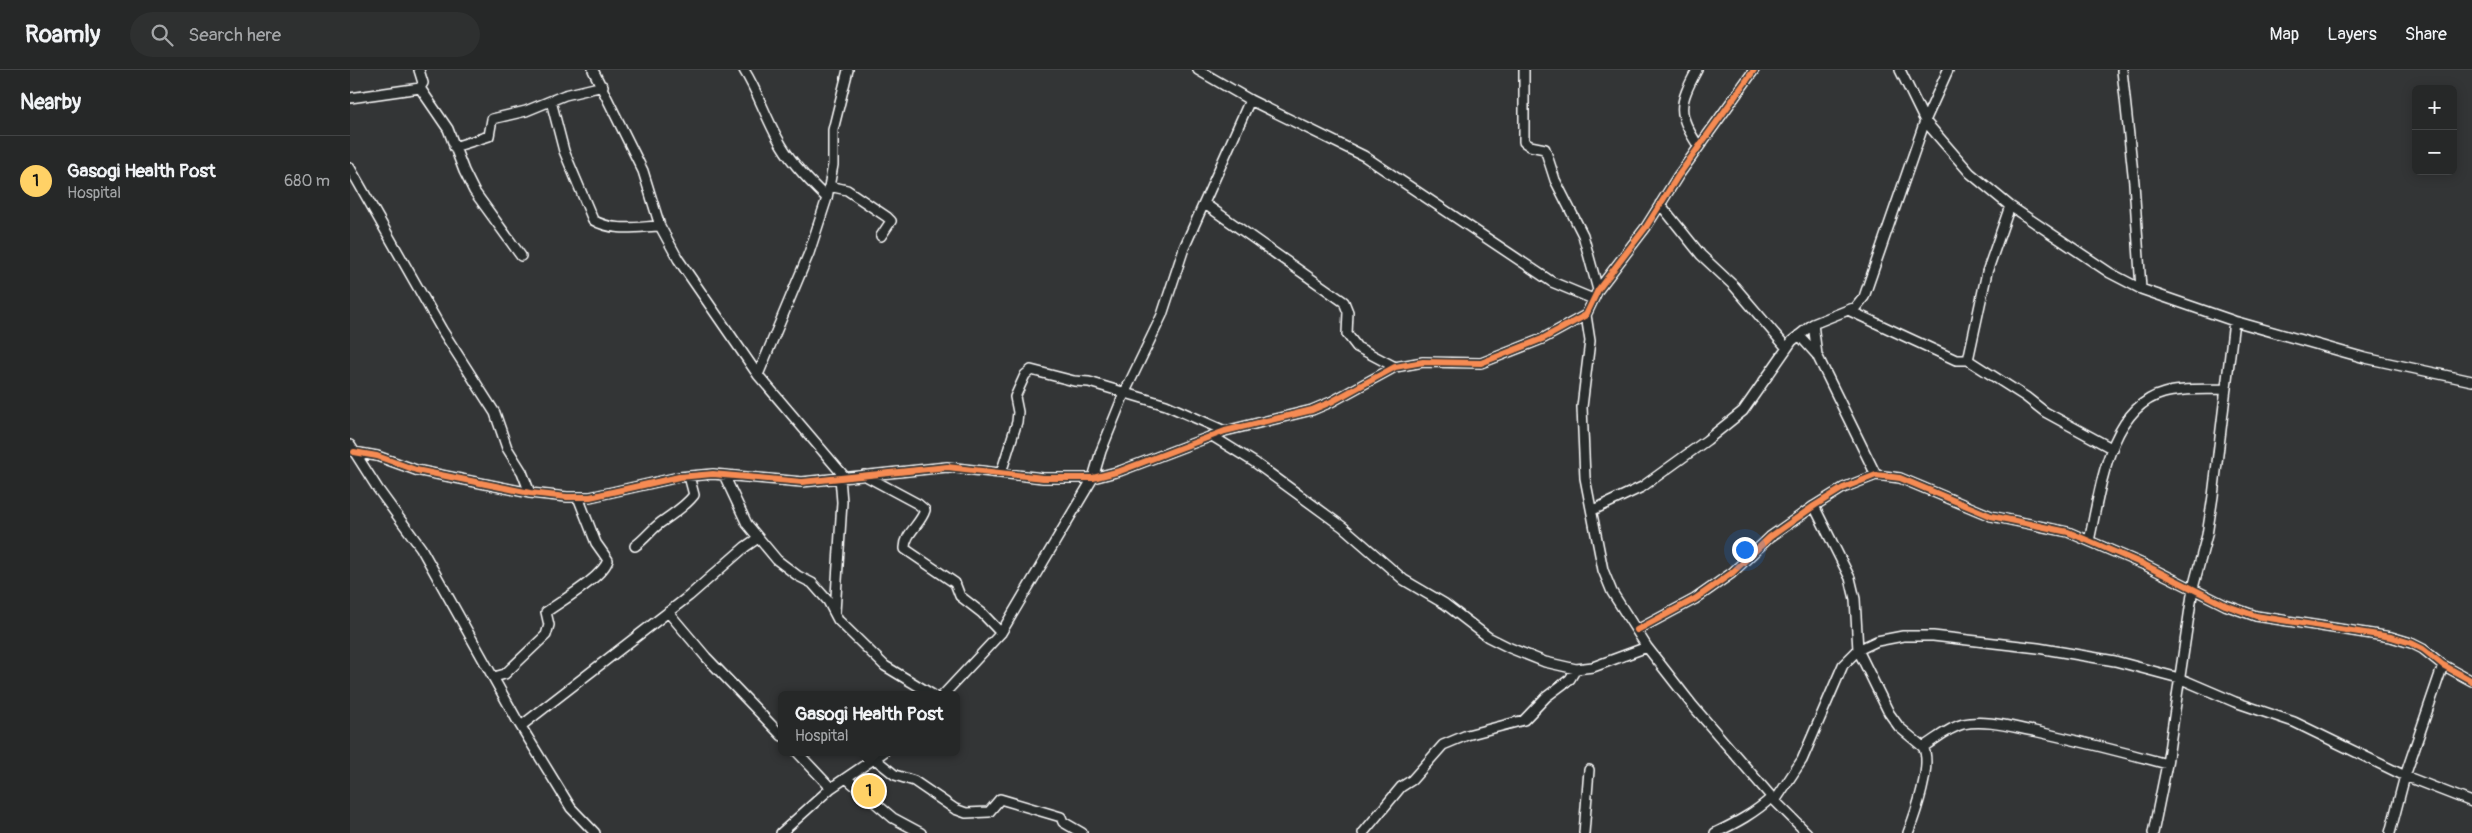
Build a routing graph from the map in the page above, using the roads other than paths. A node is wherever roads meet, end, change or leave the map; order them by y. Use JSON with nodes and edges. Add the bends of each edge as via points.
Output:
{"nodes":[{"id":1,"x":419,"y":70,"type":"edge"},
{"id":2,"x":594,"y":70,"type":"edge"},
{"id":3,"x":744,"y":70,"type":"edge"},
{"id":4,"x":848,"y":70,"type":"edge"},
{"id":5,"x":1198,"y":70,"type":"edge"},
{"id":6,"x":1524,"y":70,"type":"edge"},
{"id":7,"x":1697,"y":70,"type":"edge"},
{"id":8,"x":1754,"y":70,"type":"edge"},
{"id":9,"x":1900,"y":70,"type":"edge"},
{"id":10,"x":1948,"y":70,"type":"edge"},
{"id":11,"x":2122,"y":70,"type":"edge"},
{"id":12,"x":603,"y":86,"type":"junction"},
{"id":13,"x":420,"y":88,"type":"junction"},
{"id":14,"x":350,"y":98,"type":"edge"},
{"id":15,"x":1250,"y":100,"type":"junction"},
{"id":16,"x":551,"y":101,"type":"junction"},
{"id":17,"x":1925,"y":121,"type":"junction"},
{"id":18,"x":454,"y":146,"type":"junction"},
{"id":19,"x":1699,"y":147,"type":"junction"},
{"id":20,"x":350,"y":168,"type":"edge"},
{"id":21,"x":830,"y":186,"type":"junction"},
{"id":22,"x":827,"y":198,"type":"junction"},
{"id":23,"x":1205,"y":204,"type":"junction"},
{"id":24,"x":1660,"y":204,"type":"junction"},
{"id":25,"x":2010,"y":206,"type":"junction"},
{"id":26,"x":660,"y":226,"type":"junction"},
{"id":27,"x":881,"y":236,"type":"dead end"},
{"id":28,"x":521,"y":256,"type":"dead end"},
{"id":29,"x":2141,"y":289,"type":"junction"},
{"id":30,"x":1598,"y":290,"type":"junction"},
{"id":31,"x":1593,"y":299,"type":"junction"},
{"id":32,"x":1848,"y":310,"type":"junction"},
{"id":33,"x":1586,"y":315,"type":"junction"},
{"id":34,"x":2234,"y":321,"type":"junction"},
{"id":35,"x":1813,"y":324,"type":"junction"},
{"id":36,"x":1798,"y":335,"type":"junction"},
{"id":37,"x":1786,"y":347,"type":"junction"},
{"id":38,"x":1817,"y":356,"type":"junction"},
{"id":39,"x":1968,"y":360,"type":"junction"},
{"id":40,"x":1395,"y":367,"type":"junction"},
{"id":41,"x":758,"y":375,"type":"junction"},
{"id":42,"x":2472,"y":381,"type":"edge"},
{"id":43,"x":2226,"y":389,"type":"junction"},
{"id":44,"x":1124,"y":394,"type":"junction"},
{"id":45,"x":1225,"y":431,"type":"junction"},
{"id":46,"x":1212,"y":436,"type":"junction"},
{"id":47,"x":352,"y":448,"type":"edge"},
{"id":48,"x":2112,"y":449,"type":"junction"},
{"id":49,"x":1000,"y":473,"type":"junction"},
{"id":50,"x":724,"y":475,"type":"junction"},
{"id":51,"x":864,"y":475,"type":"junction"},
{"id":52,"x":1876,"y":475,"type":"junction"},
{"id":53,"x":689,"y":476,"type":"junction"},
{"id":54,"x":842,"y":477,"type":"junction"},
{"id":55,"x":1093,"y":478,"type":"junction"},
{"id":56,"x":530,"y":493,"type":"junction"},
{"id":57,"x":578,"y":497,"type":"junction"},
{"id":58,"x":1814,"y":506,"type":"junction"},
{"id":59,"x":1592,"y":510,"type":"junction"},
{"id":60,"x":758,"y":538,"type":"junction"},
{"id":61,"x":2089,"y":541,"type":"junction"},
{"id":62,"x":635,"y":546,"type":"dead end"},
{"id":63,"x":2193,"y":588,"type":"junction"},
{"id":64,"x":668,"y":612,"type":"junction"},
{"id":65,"x":834,"y":612,"type":"junction"},
{"id":66,"x":1637,"y":630,"type":"junction"},
{"id":67,"x":1001,"y":633,"type":"junction"},
{"id":68,"x":1647,"y":647,"type":"junction"},
{"id":69,"x":1858,"y":650,"type":"junction"},
{"id":70,"x":2443,"y":665,"type":"junction"},
{"id":71,"x":1576,"y":669,"type":"junction"},
{"id":72,"x":494,"y":677,"type":"junction"},
{"id":73,"x":2179,"y":678,"type":"junction"},
{"id":74,"x":2472,"y":681,"type":"edge"},
{"id":75,"x":926,"y":691,"type":"edge"},
{"id":76,"x":946,"y":691,"type":"edge"},
{"id":77,"x":522,"y":726,"type":"junction"},
{"id":78,"x":778,"y":732,"type":"edge"},
{"id":79,"x":1924,"y":747,"type":"junction"},
{"id":80,"x":801,"y":756,"type":"edge"},
{"id":81,"x":879,"y":756,"type":"edge"},
{"id":82,"x":875,"y":759,"type":"junction"},
{"id":83,"x":2167,"y":764,"type":"junction"},
{"id":84,"x":1589,"y":770,"type":"dead end"},
{"id":85,"x":2405,"y":776,"type":"junction"},
{"id":86,"x":846,"y":778,"type":"junction"},
{"id":87,"x":831,"y":788,"type":"junction"},
{"id":88,"x":1774,"y":799,"type":"junction"},
{"id":89,"x":2472,"y":802,"type":"edge"},
{"id":90,"x":2391,"y":832,"type":"edge"},
{"id":91,"x":595,"y":833,"type":"edge"},
{"id":92,"x":780,"y":833,"type":"edge"},
{"id":93,"x":921,"y":833,"type":"edge"},
{"id":94,"x":1082,"y":833,"type":"edge"},
{"id":95,"x":1363,"y":833,"type":"edge"},
{"id":96,"x":1586,"y":833,"type":"edge"},
{"id":97,"x":1715,"y":833,"type":"edge"},
{"id":98,"x":1807,"y":833,"type":"edge"},
{"id":99,"x":1908,"y":833,"type":"edge"},
{"id":100,"x":2153,"y":833,"type":"edge"}],
"edges":[{"from":1,"to":13,"type":"street","via":[[423,83]]},
{"from":2,"to":12,"type":"street"},
{"from":3,"to":22,"type":"street","via":[[778,140]]},
{"from":4,"to":21,"type":"street","via":[[833,130]]},
{"from":5,"to":15,"type":"street"},
{"from":6,"to":30,"type":"street","via":[[1524,142],[1545,149],[1548,155],[1555,180],[1583,234]]},
{"from":7,"to":19,"type":"street","via":[[1684,96],[1682,111],[1684,124]]},
{"from":8,"to":19,"type":"street"},
{"from":9,"to":17,"type":"street"},
{"from":10,"to":17,"type":"street"},
{"from":11,"to":29,"type":"street"},
{"from":12,"to":16,"type":"street"},
{"from":12,"to":26,"type":"street","via":[[643,171]]},
{"from":13,"to":14,"type":"street"},
{"from":13,"to":18,"type":"street","via":[[448,130]]},
{"from":15,"to":23,"type":"street"},
{"from":15,"to":31,"type":"street","via":[[1364,156],[1552,282]]},
{"from":16,"to":18,"type":"street","via":[[492,119],[489,136]]},
{"from":16,"to":26,"type":"street","via":[[564,151],[593,220],[617,228]]},
{"from":17,"to":25,"type":"street","via":[[1970,172]]},
{"from":17,"to":32,"type":"street","via":[[1864,297],[1856,307]]},
{"from":18,"to":28,"type":"street","via":[[474,191]]},
{"from":19,"to":24,"type":"street"},
{"from":20,"to":56,"type":"street","via":[[442,330],[495,413],[507,448]]},
{"from":21,"to":22,"type":"street"},
{"from":21,"to":27,"type":"street","via":[[847,190],[888,217],[892,221]]},
{"from":22,"to":41,"type":"street","via":[[809,253]]},
{"from":23,"to":40,"type":"street","via":[[1344,302],[1348,312],[1347,334],[1357,347]]},
{"from":23,"to":44,"type":"street","via":[[1184,248],[1162,315]]},
{"from":24,"to":30,"type":"street"},
{"from":24,"to":37,"type":"street"},
{"from":25,"to":29,"type":"street","via":[[2090,261]]},
{"from":25,"to":39,"type":"street","via":[[1987,272]]},
{"from":26,"to":41,"type":"street","via":[[699,293]]},
{"from":29,"to":34,"type":"street"},
{"from":30,"to":31,"type":"street"},
{"from":31,"to":33,"type":"street"},
{"from":32,"to":35,"type":"street"},
{"from":32,"to":39,"type":"street","via":[[1956,360]]},
{"from":33,"to":40,"type":"street","via":[[1542,338],[1481,363],[1422,362]]},
{"from":33,"to":59,"type":"street","via":[[1590,341],[1582,407],[1585,478]]},
{"from":34,"to":42,"type":"street","via":[[2365,358]]},
{"from":34,"to":43,"type":"street"},
{"from":35,"to":36,"type":"street"},
{"from":35,"to":38,"type":"street"},
{"from":36,"to":37,"type":"street"},
{"from":36,"to":38,"type":"street"},
{"from":37,"to":59,"type":"street","via":[[1743,411],[1642,487]]},
{"from":38,"to":52,"type":"street"},
{"from":39,"to":48,"type":"street","via":[[2045,412]]},
{"from":40,"to":45,"type":"street","via":[[1312,410]]},
{"from":41,"to":54,"type":"street"},
{"from":43,"to":48,"type":"street","via":[[2164,394],[2141,404],[2130,414]]},
{"from":43,"to":63,"type":"street","via":[[2207,536]]},
{"from":44,"to":45,"type":"street","via":[[1166,405]]},
{"from":44,"to":49,"type":"street","via":[[1089,382],[1031,370],[1025,375],[1015,397],[1017,422]]},
{"from":44,"to":55,"type":"street","via":[[1100,451]]},
{"from":45,"to":46,"type":"street"},
{"from":46,"to":55,"type":"street","via":[[1158,458]]},
{"from":46,"to":71,"type":"street","via":[[1254,462],[1335,521],[1404,580],[1445,604],[1488,637],[1533,658]]},
{"from":47,"to":56,"type":"street","via":[[416,470]]},
{"from":47,"to":72,"type":"street","via":[[421,548]]},
{"from":48,"to":61,"type":"street"},
{"from":49,"to":51,"type":"street","via":[[947,467]]},
{"from":49,"to":55,"type":"street","via":[[1043,478]]},
{"from":50,"to":53,"type":"street"},
{"from":50,"to":54,"type":"street","via":[[802,482]]},
{"from":50,"to":60,"type":"street","via":[[747,524]]},
{"from":51,"to":54,"type":"street"},
{"from":51,"to":67,"type":"street","via":[[925,510],[905,549],[955,583],[960,596]]},
{"from":52,"to":58,"type":"street","via":[[1842,488]]},
{"from":52,"to":61,"type":"street","via":[[1900,478],[1991,516],[2068,532]]},
{"from":53,"to":57,"type":"street"},
{"from":53,"to":62,"type":"street","via":[[694,495]]},
{"from":54,"to":65,"type":"street"},
{"from":55,"to":67,"type":"street"},
{"from":56,"to":57,"type":"street"},
{"from":57,"to":72,"type":"street","via":[[589,528],[608,560],[606,565],[595,577],[546,612],[549,625],[546,635],[504,674]]},
{"from":58,"to":66,"type":"street","via":[[1770,537],[1732,573],[1695,599]]},
{"from":58,"to":69,"type":"street","via":[[1850,578],[1855,599]]},
{"from":59,"to":66,"type":"street","via":[[1603,570],[1620,607]]},
{"from":60,"to":64,"type":"street"},
{"from":60,"to":65,"type":"street","via":[[786,568],[812,583]]},
{"from":61,"to":63,"type":"street"},
{"from":63,"to":70,"type":"street","via":[[2225,605],[2256,616],[2411,643],[2432,654]]},
{"from":63,"to":73,"type":"street"},
{"from":64,"to":77,"type":"street"},
{"from":64,"to":78,"type":"street"},
{"from":65,"to":75,"type":"street","via":[[838,620],[885,666]]},
{"from":66,"to":68,"type":"street"},
{"from":67,"to":76,"type":"street"},
{"from":68,"to":71,"type":"street","via":[[1592,667]]},
{"from":68,"to":88,"type":"street"},
{"from":69,"to":73,"type":"street","via":[[1877,641],[1903,636],[1933,636],[2058,651],[2115,661]]},
{"from":69,"to":79,"type":"street","via":[[1889,713],[1899,727]]},
{"from":69,"to":88,"type":"street","via":[[1843,665],[1802,760]]},
{"from":70,"to":74,"type":"street"},
{"from":70,"to":85,"type":"street"},
{"from":71,"to":95,"type":"street","via":[[1570,679],[1546,697],[1524,720],[1443,745]]},
{"from":72,"to":77,"type":"street"},
{"from":73,"to":83,"type":"street"},
{"from":73,"to":85,"type":"street","via":[[2294,722]]},
{"from":77,"to":91,"type":"street","via":[[571,808]]},
{"from":79,"to":83,"type":"street","via":[[1954,727],[1988,724],[2074,739]]},
{"from":79,"to":99,"type":"street","via":[[1925,766],[1916,812]]},
{"from":80,"to":87,"type":"street"},
{"from":81,"to":82,"type":"street"},
{"from":82,"to":86,"type":"street"},
{"from":82,"to":94,"type":"street","via":[[895,776],[914,782],[966,813],[989,812],[1000,799],[1051,812]]},
{"from":83,"to":100,"type":"street"},
{"from":84,"to":96,"type":"street"},
{"from":85,"to":89,"type":"street"},
{"from":85,"to":90,"type":"street"},
{"from":86,"to":87,"type":"street"},
{"from":86,"to":93,"type":"street","via":[[893,818]]},
{"from":87,"to":92,"type":"street"},
{"from":88,"to":97,"type":"street"},
{"from":88,"to":98,"type":"street"}]}
